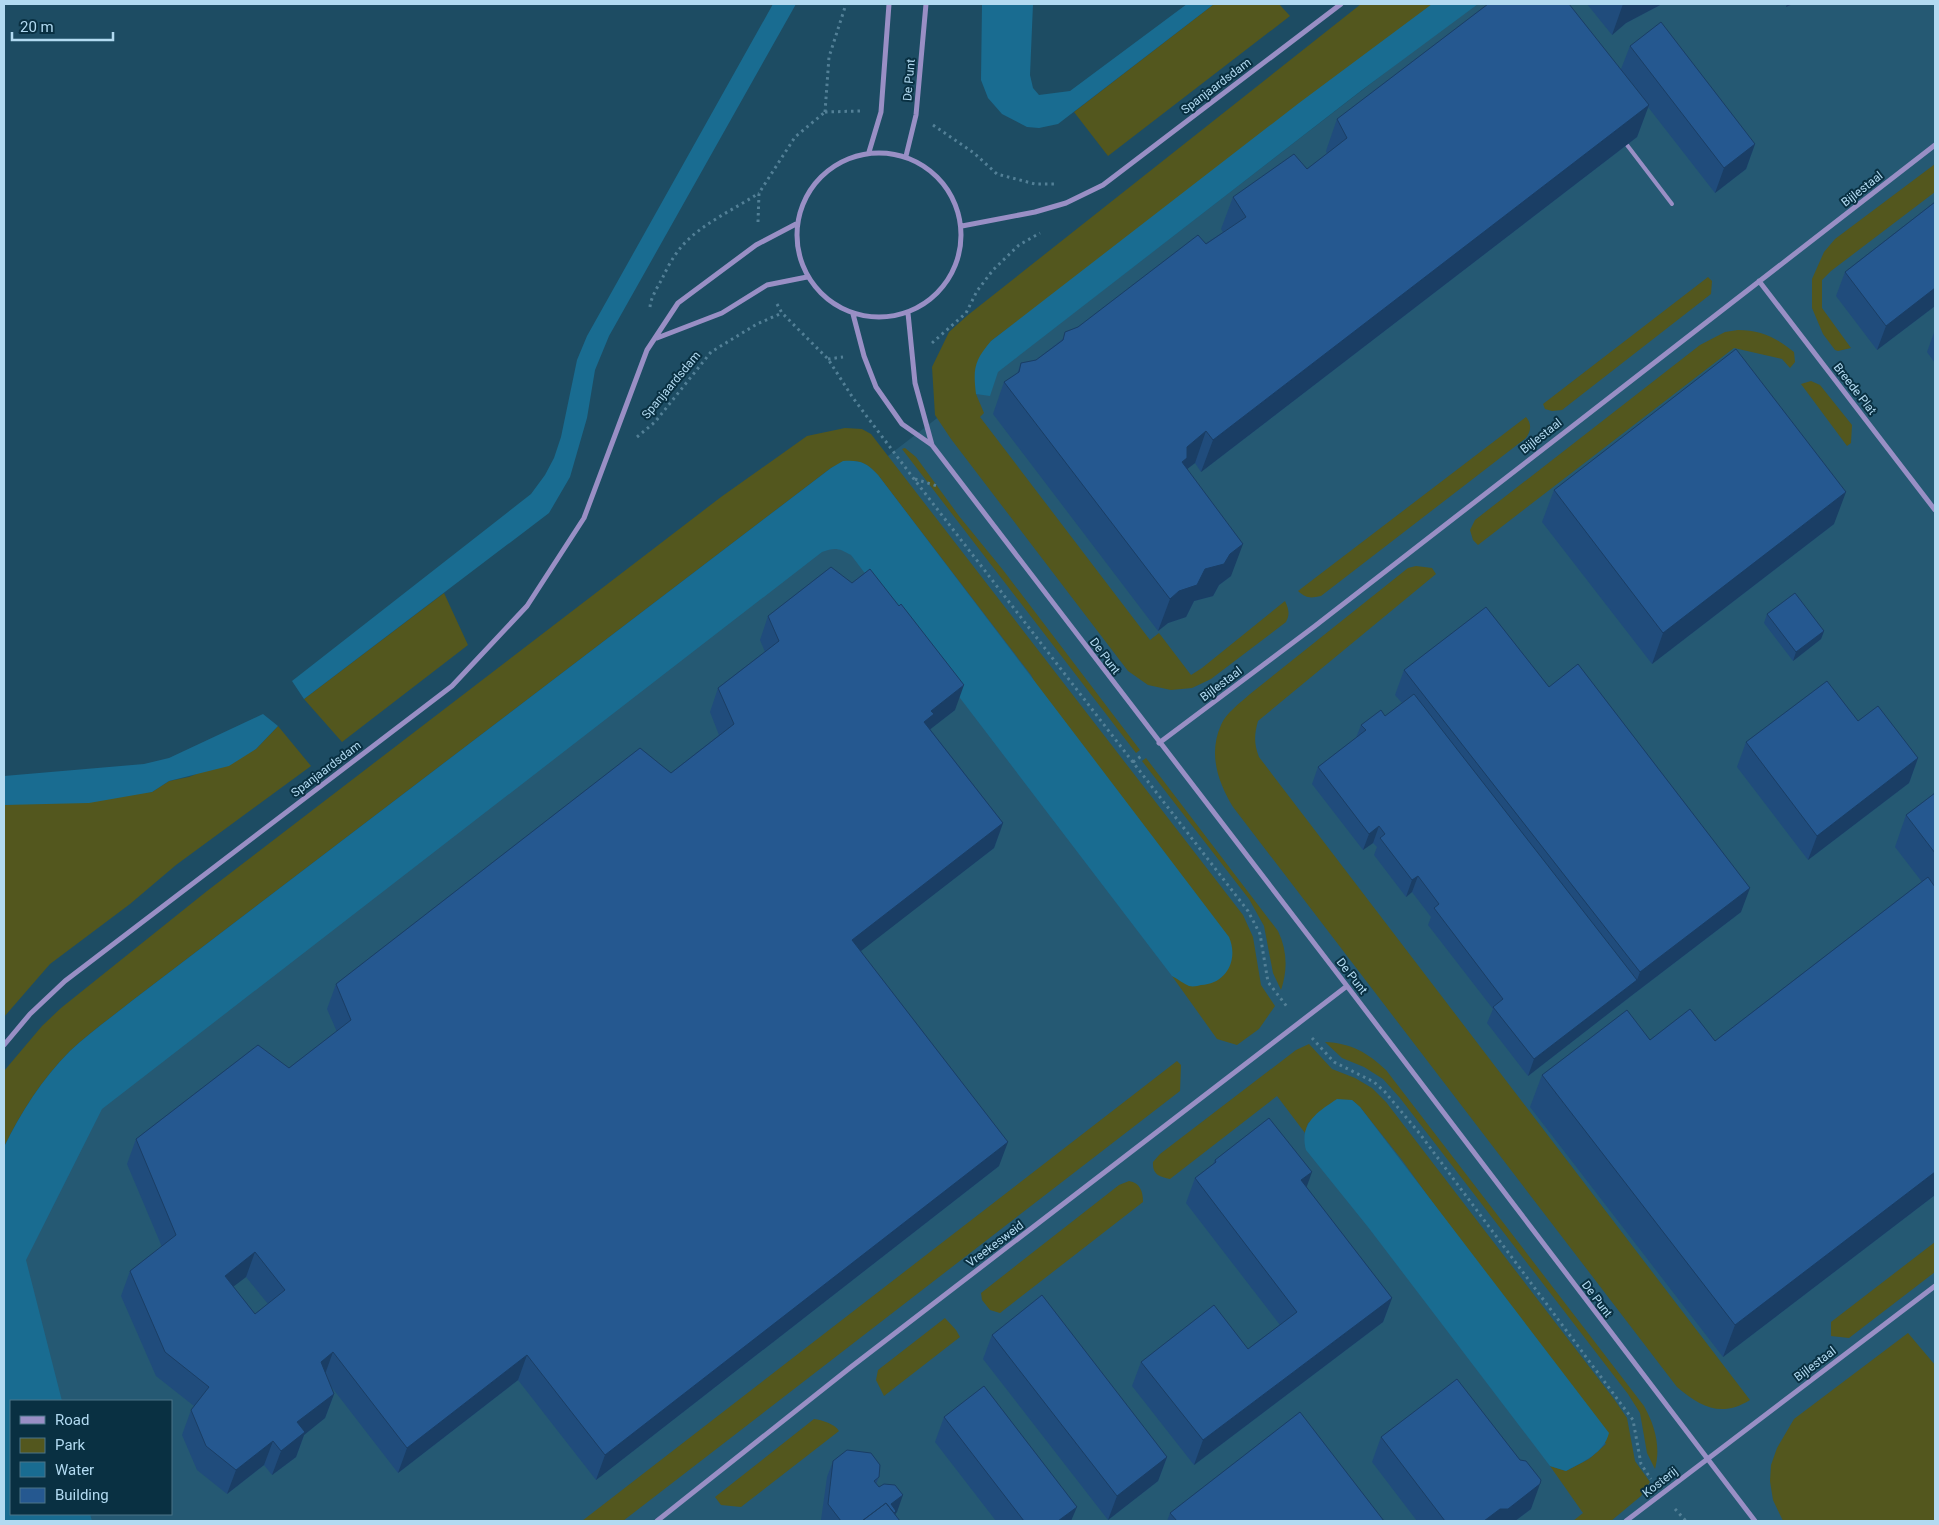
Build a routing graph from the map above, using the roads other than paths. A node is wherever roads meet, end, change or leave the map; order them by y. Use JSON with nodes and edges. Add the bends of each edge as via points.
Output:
{"nodes":[{"id":1,"x":889,"y":4,"type":"edge"},
{"id":2,"x":926,"y":4,"type":"edge"},
{"id":3,"x":1341,"y":4,"type":"edge"},
{"id":4,"x":1628,"y":145,"type":"edge"},
{"id":5,"x":1935,"y":145,"type":"edge"},
{"id":6,"x":869,"y":152,"type":"junction"},
{"id":7,"x":906,"y":156,"type":"junction"},
{"id":8,"x":1672,"y":204,"type":"dead end"},
{"id":9,"x":796,"y":224,"type":"junction"},
{"id":10,"x":962,"y":226,"type":"junction"},
{"id":11,"x":807,"y":277,"type":"junction"},
{"id":12,"x":1759,"y":281,"type":"junction"},
{"id":13,"x":908,"y":313,"type":"junction"},
{"id":14,"x":853,"y":314,"type":"junction"},
{"id":15,"x":656,"y":338,"type":"junction"},
{"id":16,"x":932,"y":445,"type":"junction"},
{"id":17,"x":1935,"y":510,"type":"edge"},
{"id":18,"x":1159,"y":743,"type":"junction"},
{"id":19,"x":1347,"y":986,"type":"junction"},
{"id":20,"x":4,"y":1045,"type":"edge"},
{"id":21,"x":1935,"y":1286,"type":"edge"},
{"id":22,"x":1706,"y":1459,"type":"junction"},
{"id":23,"x":657,"y":1521,"type":"edge"},
{"id":24,"x":1626,"y":1521,"type":"edge"},
{"id":25,"x":1755,"y":1521,"type":"edge"}],
"edges":[{"from":1,"to":6,"type":"street","name":"De Punt","via":[[881,112]]},
{"from":2,"to":7,"type":"street","name":"De Punt","via":[[916,115]]},
{"from":3,"to":10,"type":"street","name":"Spanjaardsdam","via":[[1103,185],[1066,203]]},
{"from":4,"to":8,"type":"lane"},
{"from":5,"to":12,"type":"street","name":"Bijlestaal"},
{"from":6,"to":7,"type":"street"},
{"from":6,"to":9,"type":"street","via":[[835,164],[809,190]]},
{"from":7,"to":10,"type":"street","via":[[933,172],[953,196]]},
{"from":9,"to":11,"type":"street","via":[[798,251]]},
{"from":9,"to":15,"type":"street","name":"Spanjaardsdam","via":[[756,245],[678,303]]},
{"from":10,"to":13,"type":"street","via":[[960,257],[947,285],[924,306]]},
{"from":11,"to":14,"type":"street","via":[[820,294]]},
{"from":11,"to":15,"type":"street","via":[[767,285],[722,313]]},
{"from":12,"to":17,"type":"street","name":"Breede Plat"},
{"from":12,"to":18,"type":"street","name":"Bijlestaal"},
{"from":13,"to":14,"type":"street"},
{"from":13,"to":16,"type":"street","name":"De Punt","via":[[915,383]]},
{"from":14,"to":16,"type":"street","name":"De Punt","via":[[876,388],[902,424]]},
{"from":15,"to":20,"type":"street","name":"Spanjaardsdam","via":[[647,350],[584,518],[527,606],[452,686],[65,981],[30,1014]]},
{"from":16,"to":18,"type":"street","name":"De Punt"},
{"from":18,"to":19,"type":"street","name":"De Punt"},
{"from":19,"to":22,"type":"street","name":"De Punt"},
{"from":19,"to":23,"type":"street","name":"Vreekesweid","via":[[850,1367]]},
{"from":21,"to":22,"type":"street","name":"Bijlestaal"},
{"from":22,"to":24,"type":"street","name":"Kosterij"},
{"from":22,"to":25,"type":"street","name":"De Punt"}]}
